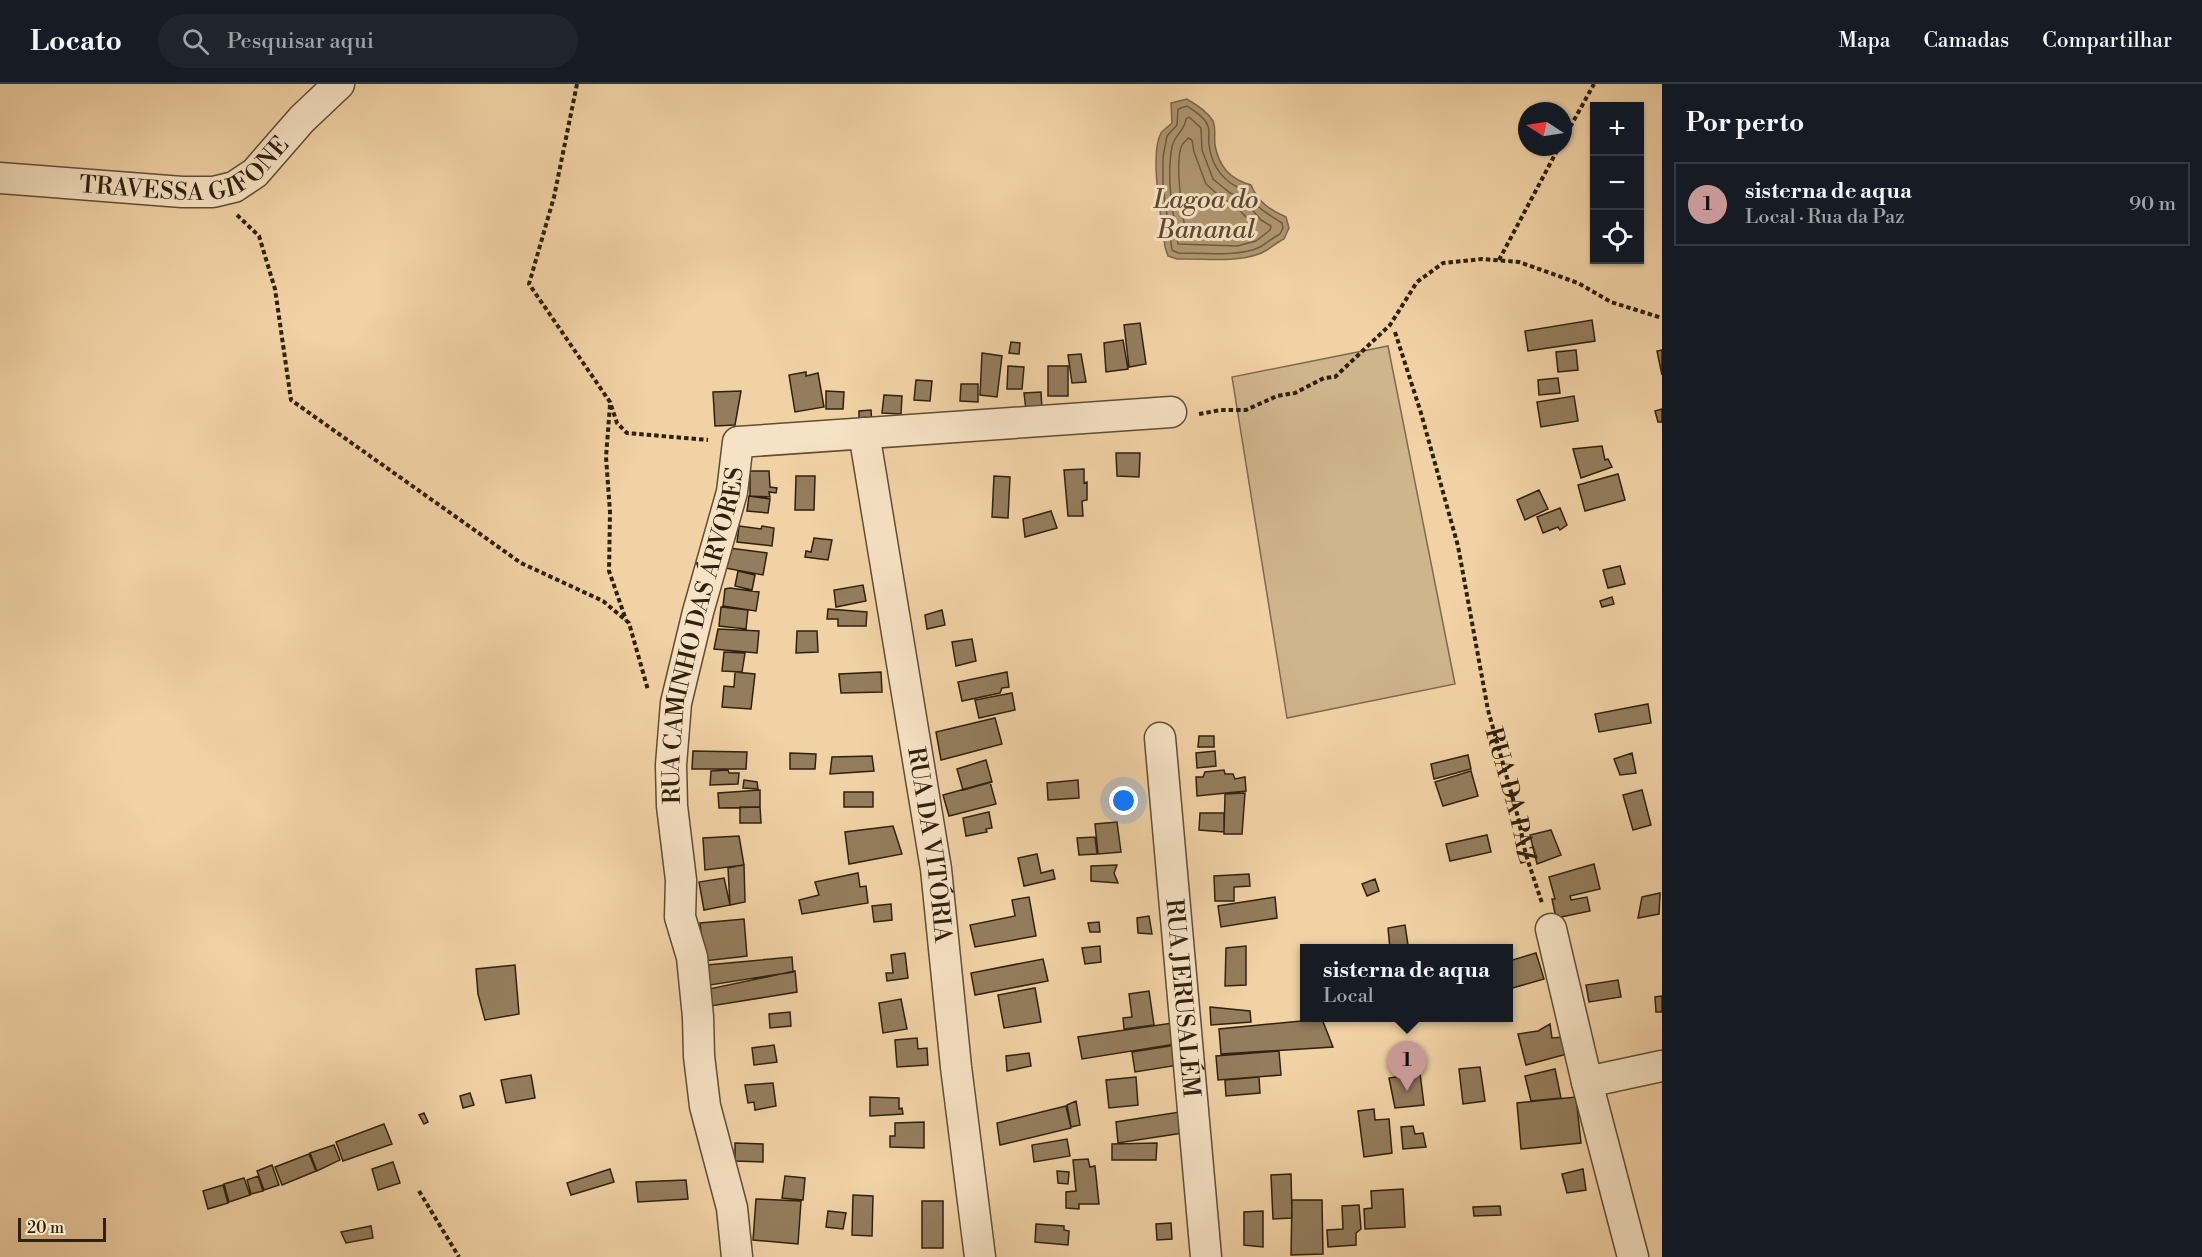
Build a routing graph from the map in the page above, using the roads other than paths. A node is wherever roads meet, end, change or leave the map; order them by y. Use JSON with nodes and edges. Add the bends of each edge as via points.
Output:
{"nodes":[{"id":1,"x":339,"y":84,"type":"edge"},
{"id":2,"x":0,"y":178,"type":"edge"},
{"id":3,"x":1181,"y":412,"type":"road end"},
{"id":4,"x":864,"y":434,"type":"junction"},
{"id":5,"x":1160,"y":738,"type":"dead end"},
{"id":6,"x":1551,"y":929,"type":"road end"},
{"id":7,"x":1662,"y":1066,"type":"edge"},
{"id":8,"x":1587,"y":1082,"type":"junction"},
{"id":9,"x":737,"y":1257,"type":"edge"},
{"id":10,"x":980,"y":1257,"type":"edge"},
{"id":11,"x":1206,"y":1257,"type":"edge"},
{"id":12,"x":1633,"y":1257,"type":"edge"}],
"edges":[{"from":1,"to":2,"type":"street","name":"TRAVESSA GIFONE","via":[[255,173],[234,187],[182,192]]},
{"from":3,"to":4,"type":"street","name":"RUA CAMINHO DAS ÁRVORES"},
{"from":4,"to":9,"type":"street","name":"RUA CAMINHO DAS ÁRVORES","via":[[738,442],[732,492],[676,703],[672,806],[681,880],[680,917],[692,957],[705,1106],[732,1208]]},
{"from":4,"to":10,"type":"street","name":"RUA DA VITÓRIA","via":[[936,869]]},
{"from":5,"to":11,"type":"street","name":"RUA JERUSALÉM"},
{"from":6,"to":8,"type":"street"},
{"from":7,"to":8,"type":"street"},
{"from":8,"to":12,"type":"street"}]}
